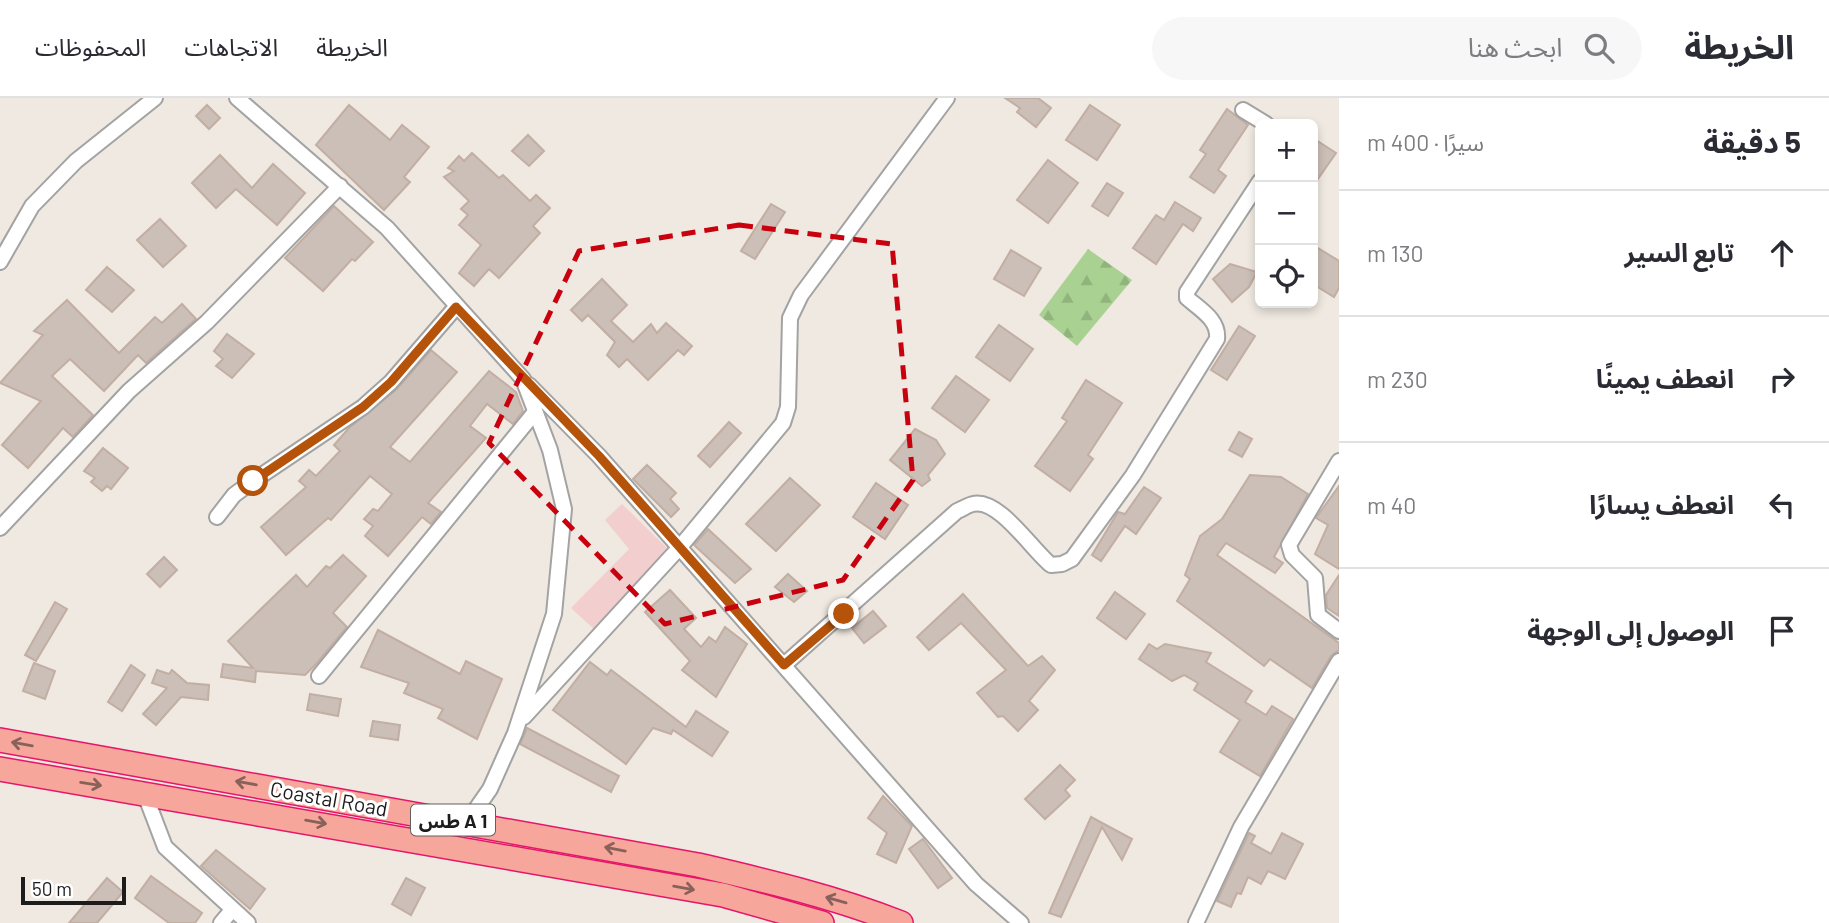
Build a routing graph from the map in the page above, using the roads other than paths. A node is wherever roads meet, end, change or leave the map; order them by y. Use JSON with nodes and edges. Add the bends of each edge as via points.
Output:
{"nodes":[{"id":1,"x":155,"y":98,"type":"edge"},
{"id":2,"x":237,"y":98,"type":"edge"},
{"id":3,"x":947,"y":98,"type":"edge"},
{"id":4,"x":1242,"y":110,"type":"dead end"},
{"id":5,"x":1257,"y":119,"type":"edge"},
{"id":6,"x":1259,"y":182,"type":"edge"},
{"id":7,"x":340,"y":186,"type":"junction"},
{"id":8,"x":0,"y":262,"type":"edge"},
{"id":9,"x":456,"y":307,"type":"junction"},
{"id":10,"x":523,"y":379,"type":"junction"},
{"id":11,"x":535,"y":412,"type":"junction"},
{"id":12,"x":1339,"y":461,"type":"edge"},
{"id":13,"x":217,"y":517,"type":"dead end"},
{"id":14,"x":0,"y":528,"type":"edge"},
{"id":15,"x":680,"y":547,"type":"junction"},
{"id":16,"x":1339,"y":631,"type":"edge"},
{"id":17,"x":1339,"y":661,"type":"edge"},
{"id":18,"x":784,"y":665,"type":"junction"},
{"id":19,"x":318,"y":677,"type":"dead end"},
{"id":20,"x":518,"y":724,"type":"junction"},
{"id":21,"x":0,"y":740,"type":"edge"},
{"id":22,"x":0,"y":769,"type":"edge"},
{"id":23,"x":144,"y":792,"type":"junction"},
{"id":24,"x":467,"y":822,"type":"junction"},
{"id":25,"x":232,"y":910,"type":"junction"},
{"id":26,"x":221,"y":923,"type":"edge"},
{"id":27,"x":248,"y":923,"type":"edge"},
{"id":28,"x":822,"y":923,"type":"edge"},
{"id":29,"x":901,"y":923,"type":"edge"},
{"id":30,"x":1021,"y":923,"type":"edge"},
{"id":31,"x":1196,"y":923,"type":"edge"}],
"edges":[{"from":1,"to":8,"type":"street","via":[[76,161],[32,206]]},
{"from":2,"to":7,"type":"street"},
{"from":3,"to":15,"type":"street","via":[[801,295],[790,317],[788,407],[783,423]]},
{"from":4,"to":5,"type":"street"},
{"from":6,"to":18,"type":"street","via":[[1187,292],[1187,298],[1212,319],[1217,339],[1133,475],[1072,559],[1051,565],[1008,520],[988,505],[974,503],[957,511]]},
{"from":7,"to":9,"type":"street","via":[[387,228]]},
{"from":7,"to":14,"type":"street","via":[[207,322],[129,391]]},
{"from":9,"to":10,"type":"street"},
{"from":9,"to":13,"type":"street","via":[[363,407],[234,495]]},
{"from":10,"to":11,"type":"street"},
{"from":10,"to":15,"type":"street"},
{"from":11,"to":19,"type":"street"},
{"from":11,"to":20,"type":"street","via":[[561,489],[565,530],[554,614]]},
{"from":12,"to":16,"type":"street","via":[[1289,545],[1292,555],[1315,578],[1318,615]]},
{"from":15,"to":18,"type":"street"},
{"from":15,"to":20,"type":"street"},
{"from":17,"to":31,"type":"street","via":[[1241,827]]},
{"from":18,"to":30,"type":"street","via":[[976,884]]},
{"from":20,"to":24,"type":"street","via":[[490,789]]},
{"from":24,"to":21,"type":"highway","name":"Coastal Road","number":"طس A 1","one_way":true},
{"from":22,"to":23,"type":"highway","name":"Coastal Road","number":"طس A 1","one_way":true},
{"from":23,"to":25,"type":"street","via":[[165,847]]},
{"from":23,"to":28,"type":"highway","name":"Coastal Road","number":"طس A 1","one_way":true,"via":[[723,895]]},
{"from":29,"to":24,"type":"highway","name":"Coastal Road","number":"طس A 1","one_way":true,"via":[[765,880]]},
{"from":25,"to":26,"type":"street"},
{"from":25,"to":27,"type":"street"}]}
